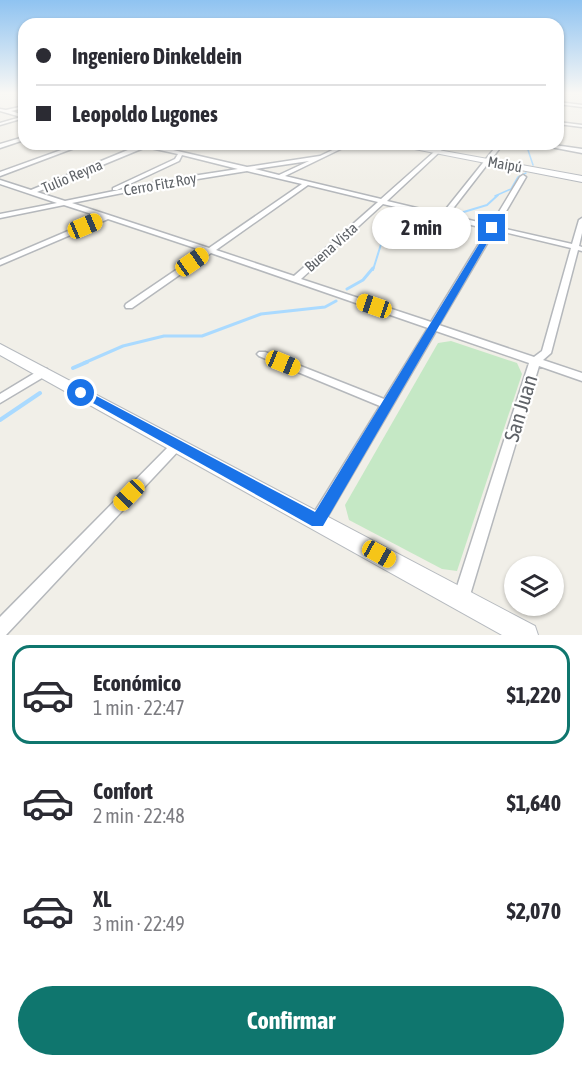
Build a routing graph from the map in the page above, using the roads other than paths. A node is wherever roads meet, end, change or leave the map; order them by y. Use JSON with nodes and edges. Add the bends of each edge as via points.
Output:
{"nodes":[{"id":1,"x":564,"y":124,"type":"edge"},
{"id":2,"x":582,"y":126,"type":"edge"},
{"id":3,"x":18,"y":140,"type":"edge"},
{"id":4,"x":0,"y":146,"type":"edge"},
{"id":5,"x":564,"y":148,"type":"edge"},
{"id":6,"x":66,"y":150,"type":"edge"},
{"id":7,"x":131,"y":150,"type":"edge"},
{"id":8,"x":167,"y":150,"type":"edge"},
{"id":9,"x":337,"y":150,"type":"edge"},
{"id":10,"x":426,"y":150,"type":"edge"},
{"id":11,"x":439,"y":150,"type":"edge"},
{"id":12,"x":497,"y":150,"type":"edge"},
{"id":13,"x":582,"y":151,"type":"edge"},
{"id":14,"x":437,"y":152,"type":"junction"},
{"id":15,"x":181,"y":153,"type":"junction"},
{"id":16,"x":322,"y":157,"type":"junction"},
{"id":17,"x":489,"y":161,"type":"junction"},
{"id":18,"x":248,"y":170,"type":"junction"},
{"id":19,"x":0,"y":174,"type":"edge"},
{"id":20,"x":279,"y":177,"type":"junction"},
{"id":21,"x":523,"y":177,"type":"dead end"},
{"id":22,"x":582,"y":179,"type":"edge"},
{"id":23,"x":0,"y":182,"type":"edge"},
{"id":24,"x":306,"y":184,"type":"junction"},
{"id":25,"x":32,"y":192,"type":"junction"},
{"id":26,"x":102,"y":195,"type":"junction"},
{"id":27,"x":381,"y":202,"type":"junction"},
{"id":28,"x":65,"y":203,"type":"junction"},
{"id":29,"x":0,"y":216,"type":"edge"},
{"id":30,"x":107,"y":217,"type":"junction"},
{"id":31,"x":443,"y":217,"type":"junction"},
{"id":32,"x":582,"y":219,"type":"edge"},
{"id":33,"x":492,"y":228,"type":"junction"},
{"id":34,"x":578,"y":248,"type":"edge"},
{"id":35,"x":209,"y":250,"type":"junction"},
{"id":36,"x":0,"y":264,"type":"edge"},
{"id":37,"x":296,"y":279,"type":"junction"},
{"id":38,"x":129,"y":306,"type":"dead end"},
{"id":39,"x":433,"y":327,"type":"junction"},
{"id":40,"x":0,"y":349,"type":"edge"},
{"id":41,"x":262,"y":354,"type":"dead end"},
{"id":42,"x":535,"y":361,"type":"junction"},
{"id":43,"x":43,"y":372,"type":"junction"},
{"id":44,"x":582,"y":377,"type":"edge"},
{"id":45,"x":0,"y":399,"type":"edge"},
{"id":46,"x":387,"y":405,"type":"junction"},
{"id":47,"x":178,"y":444,"type":"junction"},
{"id":48,"x":317,"y":521,"type":"junction"},
{"id":49,"x":460,"y":599,"type":"junction"},
{"id":50,"x":0,"y":629,"type":"edge"},
{"id":51,"x":524,"y":634,"type":"edge"}],
"edges":[{"from":1,"to":2,"type":"street"},
{"from":3,"to":4,"type":"street"},
{"from":5,"to":13,"type":"street"},
{"from":6,"to":19,"type":"street"},
{"from":7,"to":25,"type":"street","name":"Tulio Reyna"},
{"from":8,"to":15,"type":"street"},
{"from":9,"to":16,"type":"street"},
{"from":10,"to":14,"type":"main road","name":"Maipú"},
{"from":11,"to":14,"type":"street","name":"Buena Vista"},
{"from":12,"to":17,"type":"street"},
{"from":14,"to":17,"type":"main road","name":"Maipú"},
{"from":14,"to":27,"type":"street","name":"Buena Vista"},
{"from":15,"to":18,"type":"street"},
{"from":15,"to":26,"type":"street","via":[[177,160]]},
{"from":16,"to":18,"type":"street","name":"Cerro Fitz Roy"},
{"from":16,"to":20,"type":"street"},
{"from":17,"to":22,"type":"main road","name":"Maipú"},
{"from":17,"to":31,"type":"street"},
{"from":18,"to":20,"type":"street"},
{"from":18,"to":26,"type":"street","name":"Cerro Fitz Roy"},
{"from":20,"to":24,"type":"street"},
{"from":21,"to":33,"type":"street"},
{"from":23,"to":25,"type":"street"},
{"from":24,"to":27,"type":"street"},
{"from":24,"to":35,"type":"street"},
{"from":25,"to":28,"type":"street"},
{"from":26,"to":28,"type":"street","name":"Cerro Fitz Roy"},
{"from":27,"to":31,"type":"street"},
{"from":27,"to":37,"type":"street","name":"Buena Vista"},
{"from":28,"to":29,"type":"street","name":"Cerro Fitz Roy"},
{"from":28,"to":30,"type":"street"},
{"from":30,"to":35,"type":"street"},
{"from":30,"to":36,"type":"street"},
{"from":31,"to":33,"type":"street"},
{"from":32,"to":34,"type":"street","name":"San Juan"},
{"from":33,"to":34,"type":"street"},
{"from":33,"to":39,"type":"street"},
{"from":34,"to":42,"type":"street","name":"San Juan","via":[[546,353]]},
{"from":35,"to":37,"type":"street"},
{"from":35,"to":38,"type":"street"},
{"from":37,"to":39,"type":"street"},
{"from":39,"to":42,"type":"street"},
{"from":39,"to":46,"type":"street"},
{"from":40,"to":43,"type":"main road"},
{"from":41,"to":46,"type":"street"},
{"from":42,"to":44,"type":"street"},
{"from":42,"to":49,"type":"street","name":"San Juan"},
{"from":43,"to":45,"type":"street"},
{"from":43,"to":47,"type":"main road"},
{"from":46,"to":48,"type":"street"},
{"from":47,"to":48,"type":"main road"},
{"from":47,"to":50,"type":"street"},
{"from":48,"to":49,"type":"main road"},
{"from":49,"to":51,"type":"main road"}]}
